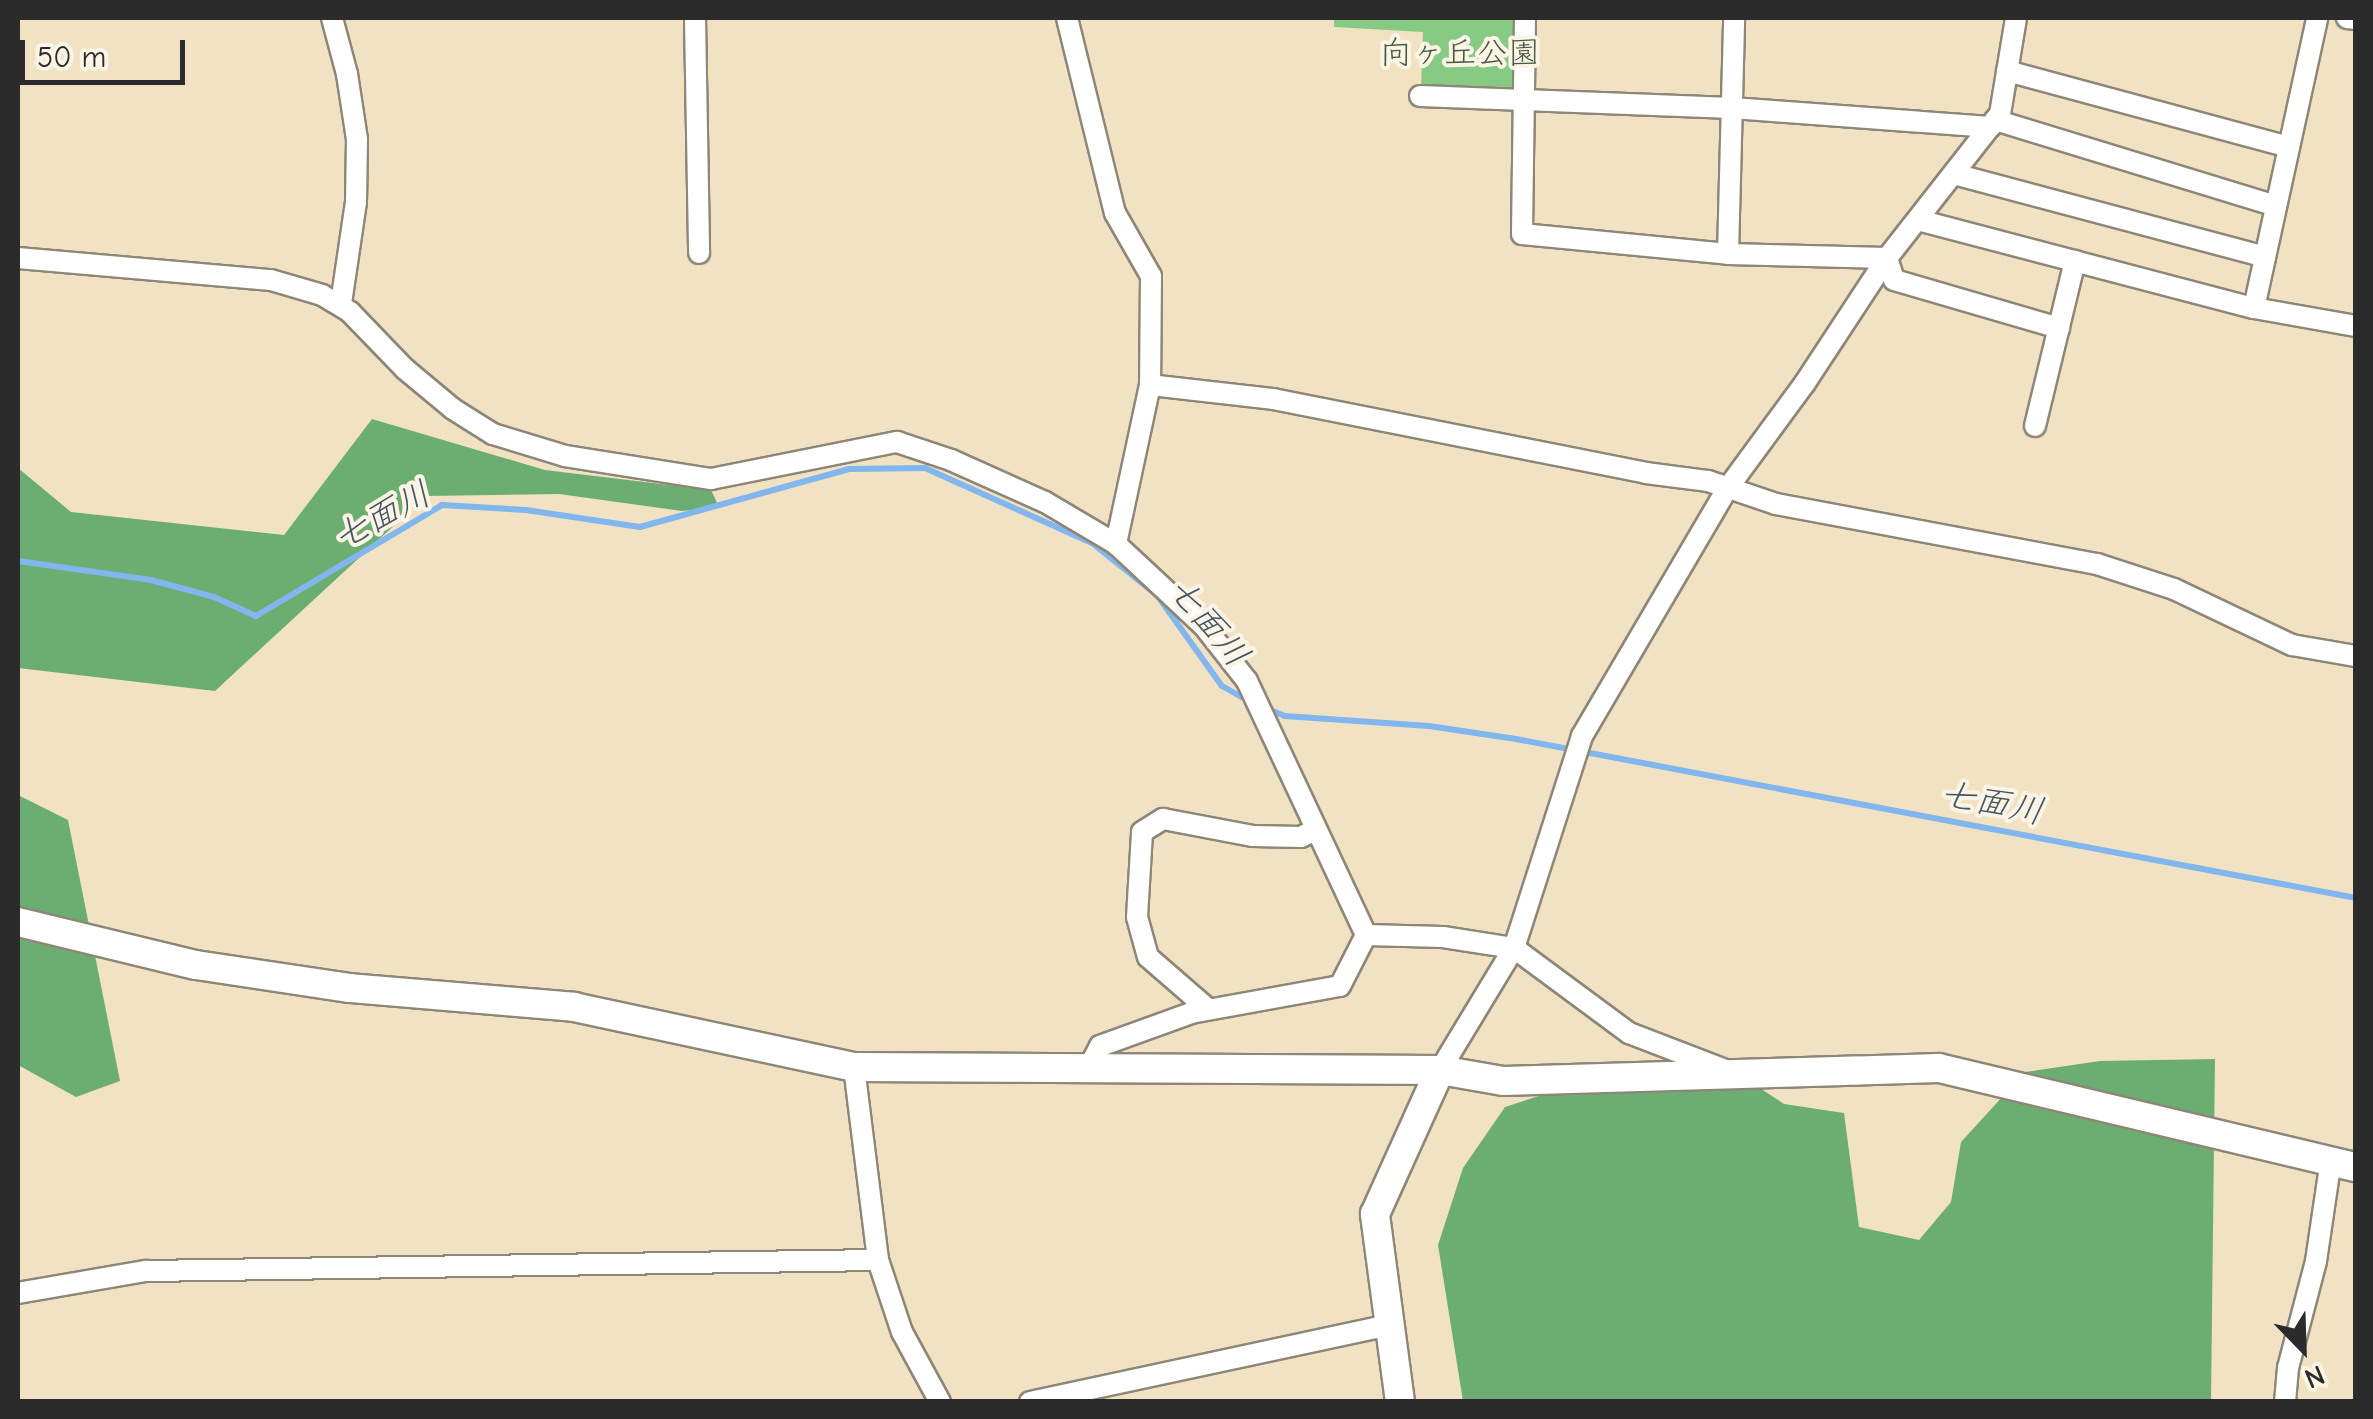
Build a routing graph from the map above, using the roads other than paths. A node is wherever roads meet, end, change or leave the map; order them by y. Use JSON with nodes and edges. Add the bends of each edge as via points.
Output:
{"nodes":[{"id":1,"x":332,"y":18,"type":"edge"},
{"id":2,"x":695,"y":18,"type":"edge"},
{"id":3,"x":1067,"y":18,"type":"edge"},
{"id":4,"x":1526,"y":18,"type":"edge"},
{"id":5,"x":1734,"y":18,"type":"edge"},
{"id":6,"x":2016,"y":18,"type":"edge"},
{"id":7,"x":2317,"y":18,"type":"edge"},
{"id":8,"x":2346,"y":18,"type":"edge"},
{"id":9,"x":2356,"y":19,"type":"edge"},
{"id":10,"x":2007,"y":72,"type":"junction"},
{"id":11,"x":1420,"y":96,"type":"dead end"},
{"id":12,"x":1524,"y":100,"type":"junction"},
{"id":13,"x":1732,"y":108,"type":"junction"},
{"id":14,"x":1992,"y":123,"type":"junction"},
{"id":15,"x":2289,"y":147,"type":"junction"},
{"id":16,"x":1954,"y":174,"type":"junction"},
{"id":17,"x":2276,"y":206,"type":"junction"},
{"id":18,"x":1918,"y":220,"type":"junction"},
{"id":19,"x":699,"y":252,"type":"dead end"},
{"id":20,"x":1728,"y":254,"type":"junction"},
{"id":21,"x":2265,"y":257,"type":"junction"},
{"id":22,"x":18,"y":258,"type":"edge"},
{"id":23,"x":1887,"y":258,"type":"junction"},
{"id":24,"x":2075,"y":261,"type":"junction"},
{"id":25,"x":341,"y":304,"type":"junction"},
{"id":26,"x":2254,"y":308,"type":"junction"},
{"id":27,"x":2356,"y":326,"type":"edge"},
{"id":28,"x":2059,"y":328,"type":"junction"},
{"id":29,"x":1150,"y":385,"type":"junction"},
{"id":30,"x":2034,"y":426,"type":"dead end"},
{"id":31,"x":1727,"y":489,"type":"junction"},
{"id":32,"x":1116,"y":544,"type":"junction"},
{"id":33,"x":2356,"y":656,"type":"edge"},
{"id":34,"x":1315,"y":830,"type":"junction"},
{"id":35,"x":18,"y":922,"type":"edge"},
{"id":36,"x":1366,"y":935,"type":"junction"},
{"id":37,"x":1514,"y":948,"type":"junction"},
{"id":38,"x":1208,"y":1010,"type":"junction"},
{"id":39,"x":1089,"y":1066,"type":"junction"},
{"id":40,"x":854,"y":1067,"type":"junction"},
{"id":41,"x":1440,"y":1070,"type":"junction"},
{"id":42,"x":1740,"y":1075,"type":"junction"},
{"id":43,"x":2343,"y":1164,"type":"edge"},
{"id":44,"x":878,"y":1260,"type":"junction"},
{"id":45,"x":18,"y":1293,"type":"edge"},
{"id":46,"x":1390,"y":1325,"type":"junction"},
{"id":47,"x":940,"y":1402,"type":"edge"},
{"id":48,"x":1030,"y":1402,"type":"edge"},
{"id":49,"x":1400,"y":1402,"type":"edge"},
{"id":50,"x":2285,"y":1402,"type":"edge"}],
"edges":[{"from":1,"to":25,"type":"street","via":[[357,139],[356,202]]},
{"from":2,"to":19,"type":"street"},
{"from":3,"to":29,"type":"street","via":[[1115,214],[1151,276]]},
{"from":4,"to":12,"type":"street"},
{"from":5,"to":13,"type":"street"},
{"from":6,"to":10,"type":"street"},
{"from":7,"to":15,"type":"street"},
{"from":8,"to":9,"type":"street"},
{"from":10,"to":14,"type":"street"},
{"from":10,"to":15,"type":"street"},
{"from":11,"to":12,"type":"street"},
{"from":12,"to":13,"type":"street"},
{"from":12,"to":20,"type":"street","via":[[1522,234]]},
{"from":13,"to":14,"type":"street"},
{"from":13,"to":20,"type":"street"},
{"from":14,"to":16,"type":"street"},
{"from":14,"to":17,"type":"street"},
{"from":15,"to":17,"type":"street"},
{"from":16,"to":18,"type":"street"},
{"from":16,"to":21,"type":"street"},
{"from":17,"to":21,"type":"street"},
{"from":18,"to":23,"type":"street"},
{"from":18,"to":24,"type":"street"},
{"from":20,"to":23,"type":"street"},
{"from":21,"to":26,"type":"street"},
{"from":22,"to":25,"type":"street","via":[[272,280]]},
{"from":23,"to":28,"type":"street","via":[[1894,280]]},
{"from":23,"to":31,"type":"street"},
{"from":24,"to":26,"type":"street"},
{"from":24,"to":28,"type":"street"},
{"from":25,"to":32,"type":"street","via":[[454,409],[511,440],[584,460],[711,479],[896,442],[1044,502]]},
{"from":26,"to":27,"type":"street"},
{"from":28,"to":30,"type":"street"},
{"from":29,"to":31,"type":"street","via":[[1291,403]]},
{"from":29,"to":32,"type":"street"},
{"from":31,"to":33,"type":"street","via":[[2097,564],[2174,590],[2292,645]]},
{"from":31,"to":37,"type":"street","via":[[1582,736]]},
{"from":32,"to":34,"type":"street","via":[[1204,626],[1251,688]]},
{"from":34,"to":36,"type":"street"},
{"from":34,"to":38,"type":"street","via":[[1301,837],[1252,836],[1163,819],[1142,832],[1137,917],[1148,957]]},
{"from":35,"to":40,"type":"street","via":[[196,965],[350,988],[574,1008]]},
{"from":36,"to":37,"type":"street","via":[[1443,936]]},
{"from":36,"to":38,"type":"street","via":[[1340,986]]},
{"from":37,"to":41,"type":"street"},
{"from":37,"to":42,"type":"street","via":[[1630,1033]]},
{"from":38,"to":39,"type":"street","via":[[1100,1046]]},
{"from":39,"to":40,"type":"street"},
{"from":39,"to":41,"type":"street"},
{"from":40,"to":44,"type":"street"},
{"from":41,"to":42,"type":"street","via":[[1504,1082]]},
{"from":41,"to":46,"type":"street","via":[[1376,1214]]},
{"from":42,"to":43,"type":"street","via":[[1940,1068]]},
{"from":43,"to":50,"type":"street","via":[[2288,1368]]},
{"from":44,"to":45,"type":"street","via":[[146,1271]]},
{"from":44,"to":47,"type":"street","via":[[902,1332]]},
{"from":46,"to":48,"type":"street"},
{"from":46,"to":49,"type":"street"}]}
